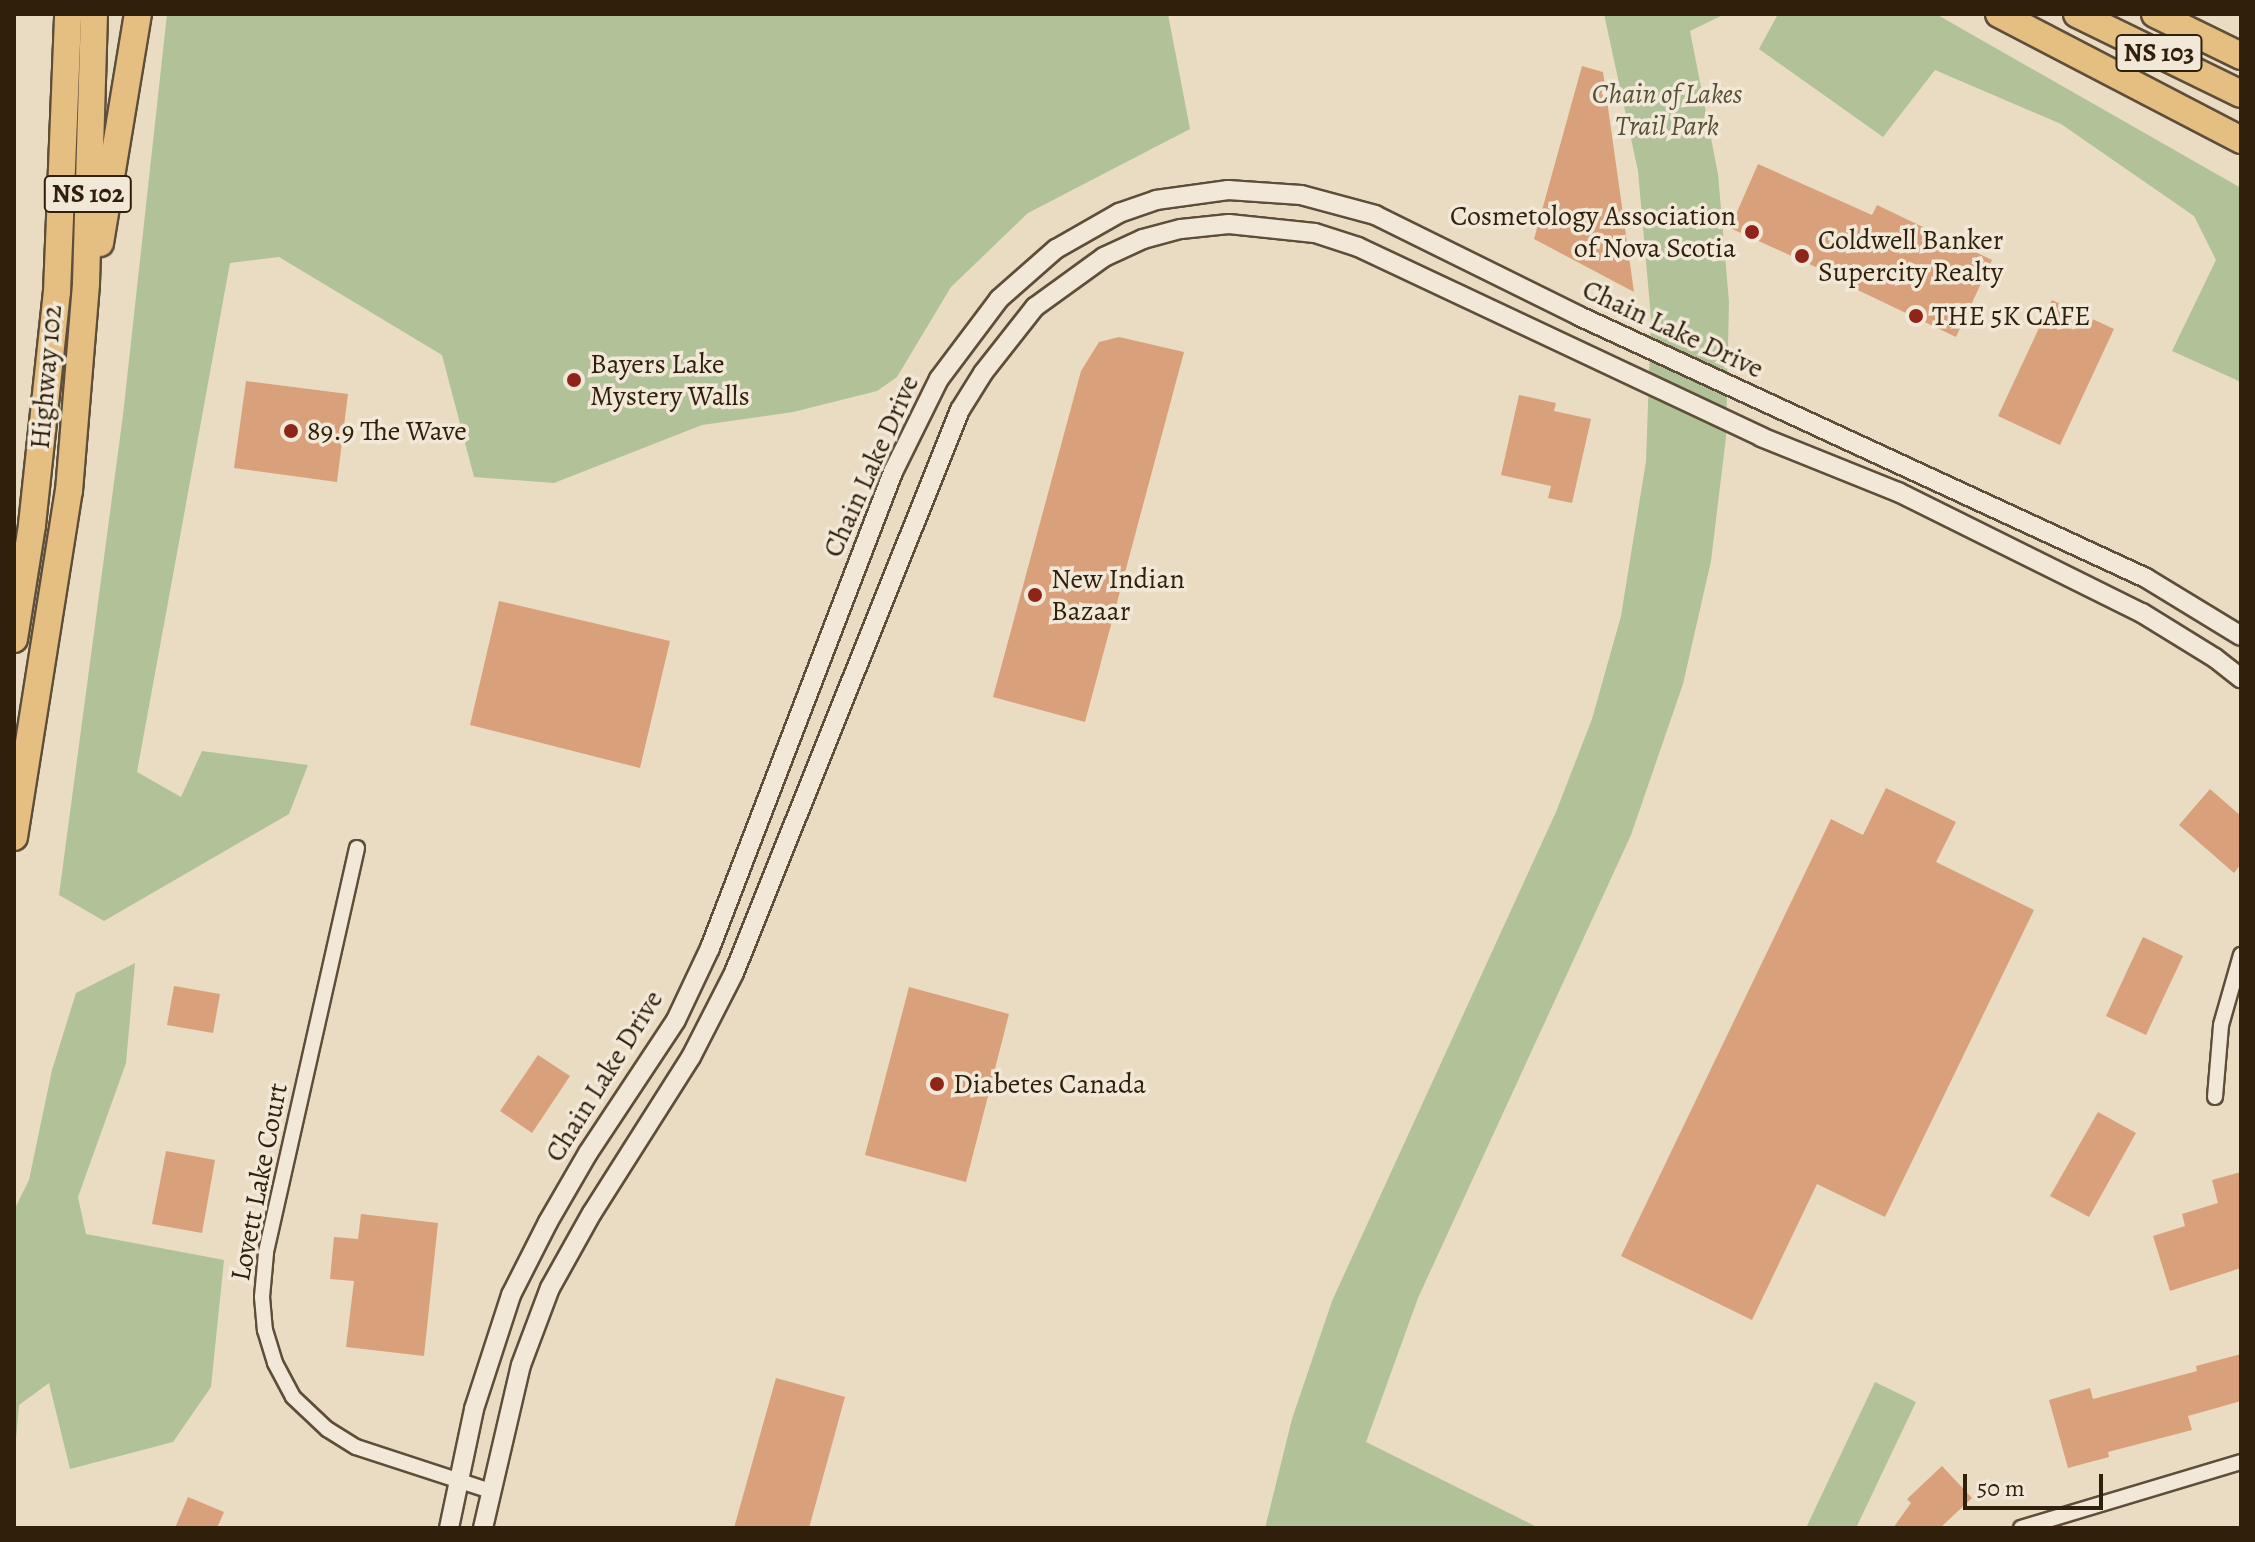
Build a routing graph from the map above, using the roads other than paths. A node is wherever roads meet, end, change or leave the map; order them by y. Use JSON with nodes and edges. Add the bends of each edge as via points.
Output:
{"nodes":[{"id":1,"x":68,"y":14,"type":"edge"},
{"id":2,"x":94,"y":14,"type":"edge"},
{"id":3,"x":138,"y":14,"type":"edge"},
{"id":4,"x":1999,"y":14,"type":"edge"},
{"id":5,"x":2077,"y":14,"type":"edge"},
{"id":6,"x":2155,"y":14,"type":"edge"},
{"id":7,"x":2241,"y":56,"type":"edge"},
{"id":8,"x":2241,"y":94,"type":"edge"},
{"id":9,"x":2241,"y":140,"type":"edge"},
{"id":10,"x":77,"y":373,"type":"junction"},
{"id":11,"x":14,"y":629,"type":"edge"},
{"id":12,"x":2241,"y":636,"type":"edge"},
{"id":13,"x":2241,"y":678,"type":"edge"},
{"id":14,"x":14,"y":837,"type":"edge"},
{"id":15,"x":357,"y":848,"type":"dead end"},
{"id":16,"x":2241,"y":955,"type":"edge"},
{"id":17,"x":2215,"y":1097,"type":"dead end"},
{"id":18,"x":2241,"y":1462,"type":"edge"},
{"id":19,"x":458,"y":1483,"type":"junction"},
{"id":20,"x":491,"y":1491,"type":"junction"},
{"id":21,"x":449,"y":1528,"type":"edge"},
{"id":22,"x":483,"y":1528,"type":"edge"},
{"id":23,"x":2021,"y":1528,"type":"edge"}],
"edges":[{"from":1,"to":11,"type":"highway","name":"Highway 102","number":"NS 102","via":[[57,292],[32,525]]},
{"from":2,"to":10,"type":"highway","name":"Highway 102","number":"NS 102","via":[[86,283]]},
{"from":3,"to":10,"type":"highway"},
{"from":4,"to":9,"type":"highway"},
{"from":5,"to":8,"type":"highway","number":"NS 103"},
{"from":6,"to":7,"type":"highway","number":"NS 103"},
{"from":10,"to":14,"type":"highway","name":"Highway 102","number":"NS 102","via":[[69,491]]},
{"from":12,"to":19,"type":"street","name":"Chain Lake Drive","via":[[2146,578],[1579,316],[1375,215],[1301,195],[1228,190],[1156,200],[1119,213],[1056,249],[999,299],[939,379],[893,472],[710,948],[676,1020],[580,1167],[511,1295],[474,1409]]},
{"from":13,"to":20,"type":"street","name":"Chain Lake Drive","via":[[2142,613],[1898,492],[1761,437],[1358,247],[1315,233],[1229,224],[1143,239],[1104,257],[1035,307],[960,410],[734,973],[683,1071],[550,1288],[521,1365]]},
{"from":15,"to":19,"type":"street","name":"Lovett Lake Court","via":[[266,1253],[265,1330],[293,1397],[327,1429],[356,1447]]},
{"from":16,"to":17,"type":"street","via":[[2222,1016]]},
{"from":18,"to":23,"type":"street"},
{"from":19,"to":20,"type":"street","name":"Lovett Lake Court"},
{"from":19,"to":21,"type":"street","name":"Chain Lake Drive"},
{"from":20,"to":22,"type":"street","name":"Chain Lake Drive"}]}
